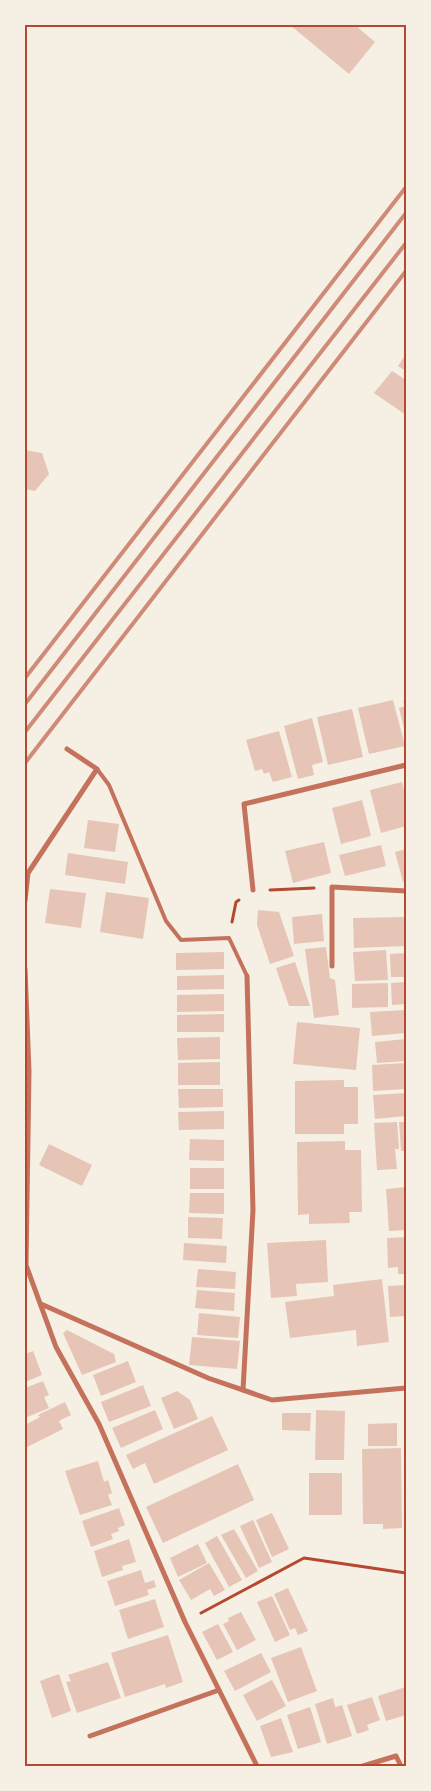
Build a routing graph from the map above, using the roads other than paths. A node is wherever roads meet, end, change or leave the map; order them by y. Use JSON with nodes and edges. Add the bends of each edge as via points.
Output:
{"nodes":[{"id":1,"x":67,"y":748,"type":"dead end"},
{"id":2,"x":406,"y":765,"type":"edge"},
{"id":3,"x":96,"y":770,"type":"junction"},
{"id":4,"x":253,"y":890,"type":"road end"},
{"id":5,"x":406,"y":891,"type":"edge"},
{"id":6,"x":25,"y":901,"type":"edge"},
{"id":7,"x":332,"y":966,"type":"dead end"},
{"id":8,"x":25,"y":969,"type":"edge"},
{"id":9,"x":247,"y":976,"type":"joint"},
{"id":10,"x":27,"y":1070,"type":"edge"},
{"id":11,"x":26,"y":1208,"type":"edge"},
{"id":12,"x":31,"y":1283,"type":"junction"},
{"id":13,"x":25,"y":1284,"type":"edge"},
{"id":14,"x":41,"y":1304,"type":"junction"},
{"id":15,"x":406,"y":1388,"type":"edge"},
{"id":16,"x":243,"y":1390,"type":"junction"},
{"id":17,"x":220,"y":1690,"type":"junction"},
{"id":18,"x":90,"y":1736,"type":"dead end"},
{"id":19,"x":257,"y":1766,"type":"edge"},
{"id":20,"x":363,"y":1766,"type":"edge"},
{"id":21,"x":401,"y":1766,"type":"edge"}],
"edges":[{"from":1,"to":3,"type":"street"},
{"from":2,"to":4,"type":"street","via":[[244,804]]},
{"from":3,"to":6,"type":"street","via":[[28,872]]},
{"from":3,"to":9,"type":"lane","via":[[110,785],[166,922],[181,940],[229,938]]},
{"from":5,"to":7,"type":"street","via":[[332,887]]},
{"from":8,"to":10,"type":"street"},
{"from":9,"to":16,"type":"street","via":[[253,1210]]},
{"from":10,"to":11,"type":"street"},
{"from":11,"to":12,"type":"street","via":[[26,1265]]},
{"from":12,"to":13,"type":"street"},
{"from":12,"to":14,"type":"street"},
{"from":14,"to":16,"type":"street","via":[[208,1378]]},
{"from":14,"to":17,"type":"street","via":[[56,1348],[99,1424],[184,1622]]},
{"from":15,"to":16,"type":"street","via":[[272,1400]]},
{"from":17,"to":18,"type":"street"},
{"from":17,"to":19,"type":"street"},
{"from":20,"to":21,"type":"street","via":[[396,1756]]}]}
